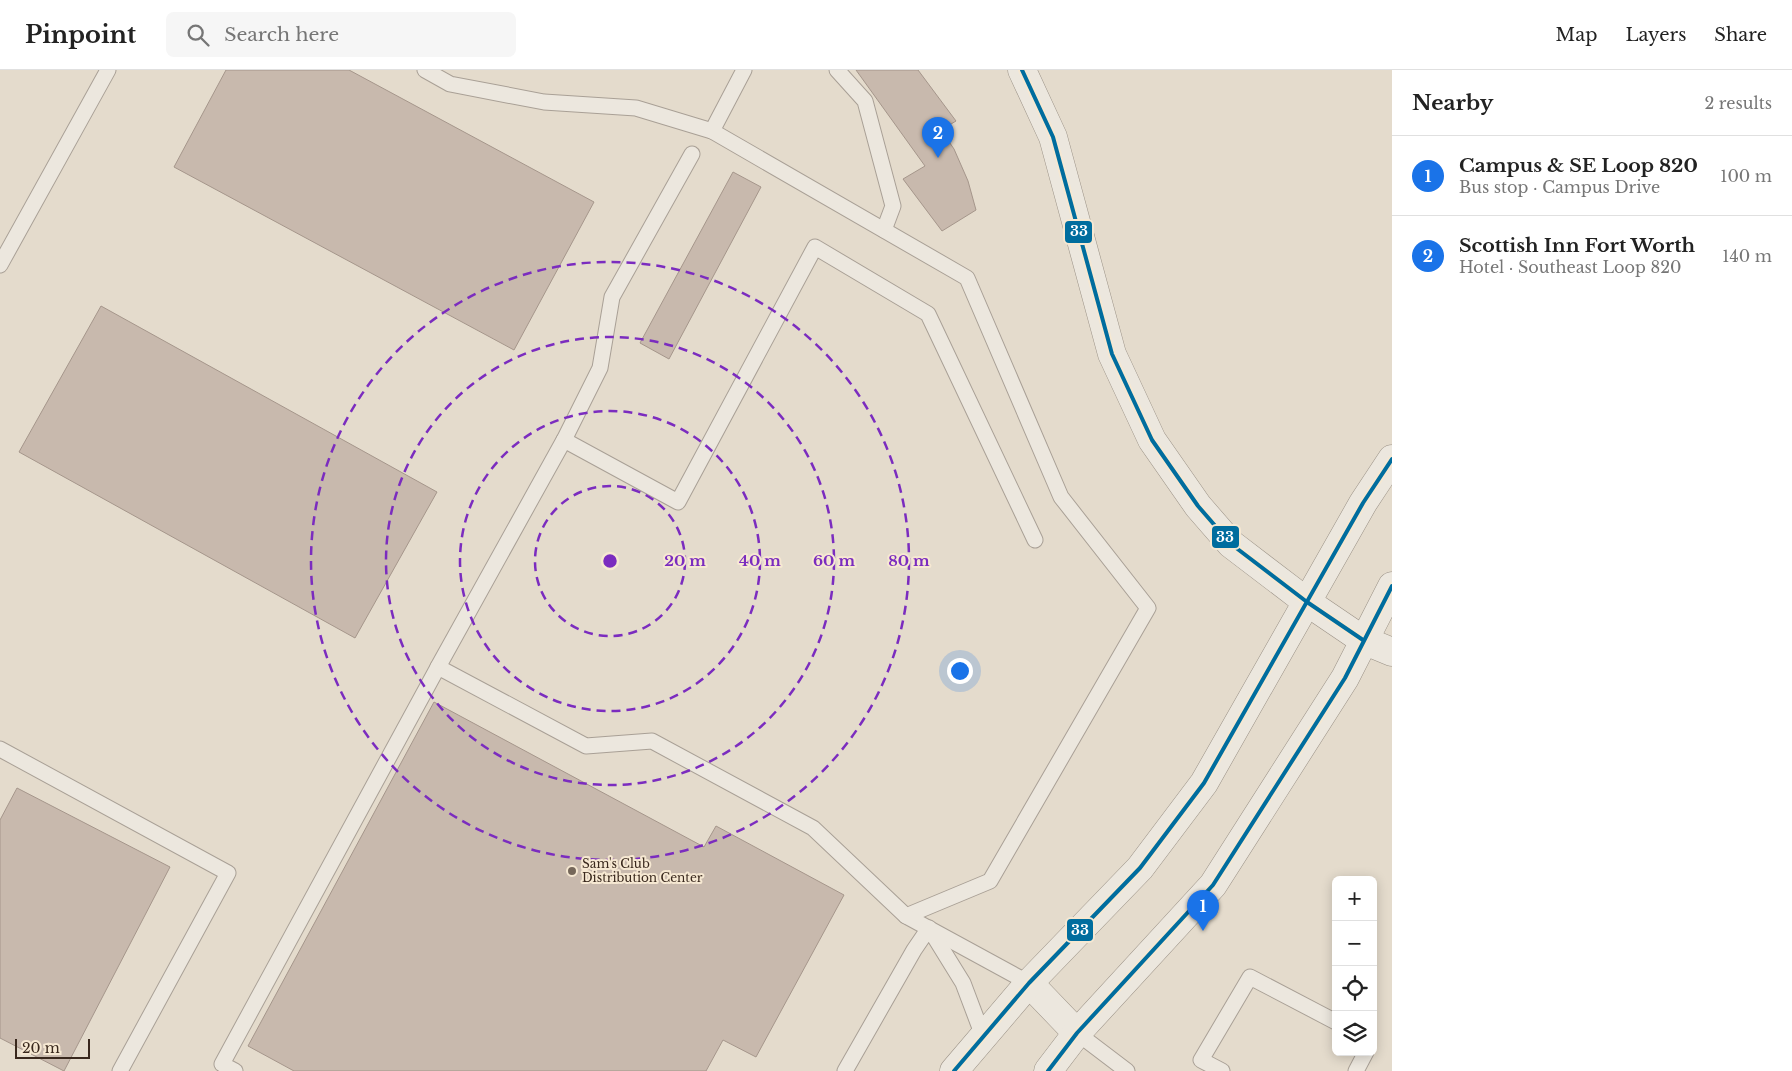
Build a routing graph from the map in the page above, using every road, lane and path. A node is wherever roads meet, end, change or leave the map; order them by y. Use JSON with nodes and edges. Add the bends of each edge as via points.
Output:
{"nodes":[{"id":1,"x":108,"y":70,"type":"edge"},
{"id":2,"x":425,"y":70,"type":"edge"},
{"id":3,"x":744,"y":70,"type":"edge"},
{"id":4,"x":837,"y":70,"type":"edge"},
{"id":5,"x":1022,"y":70,"type":"edge"},
{"id":6,"x":712,"y":131,"type":"junction"},
{"id":7,"x":692,"y":154,"type":"dead end"},
{"id":8,"x":884,"y":230,"type":"junction"},
{"id":9,"x":0,"y":265,"type":"edge"},
{"id":10,"x":564,"y":440,"type":"junction"},
{"id":11,"x":1392,"y":459,"type":"edge"},
{"id":12,"x":1035,"y":540,"type":"dead end"},
{"id":13,"x":1392,"y":586,"type":"edge"},
{"id":14,"x":1307,"y":602,"type":"junction"},
{"id":15,"x":1363,"y":640,"type":"junction"},
{"id":16,"x":1392,"y":652,"type":"edge"},
{"id":17,"x":438,"y":667,"type":"junction"},
{"id":18,"x":0,"y":749,"type":"edge"},
{"id":19,"x":906,"y":916,"type":"junction"},
{"id":20,"x":929,"y":928,"type":"junction"},
{"id":21,"x":1029,"y":983,"type":"junction"},
{"id":22,"x":1332,"y":1020,"type":"edge"},
{"id":23,"x":1077,"y":1033,"type":"junction"},
{"id":24,"x":983,"y":1036,"type":"junction"},
{"id":25,"x":1364,"y":1056,"type":"edge"},
{"id":26,"x":120,"y":1071,"type":"edge"},
{"id":27,"x":236,"y":1071,"type":"edge"},
{"id":28,"x":845,"y":1071,"type":"edge"},
{"id":29,"x":954,"y":1071,"type":"edge"},
{"id":30,"x":1048,"y":1071,"type":"edge"},
{"id":31,"x":1127,"y":1071,"type":"edge"},
{"id":32,"x":1222,"y":1071,"type":"edge"},
{"id":33,"x":1356,"y":1071,"type":"edge"}],
"edges":[{"from":1,"to":9,"type":"lane"},
{"from":2,"to":6,"type":"lane","via":[[450,84],[544,102],[636,108]]},
{"from":3,"to":6,"type":"lane"},
{"from":4,"to":8,"type":"lane","via":[[865,101],[893,206]]},
{"from":5,"to":14,"type":"main road","via":[[1052,137],[1112,354],[1152,440],[1198,506],[1231,544]]},
{"from":6,"to":8,"type":"lane"},
{"from":7,"to":10,"type":"lane","via":[[612,297],[600,368]]},
{"from":8,"to":19,"type":"lane","via":[[967,278],[1061,497],[1148,608],[990,881]]},
{"from":10,"to":12,"type":"lane","via":[[678,502],[815,247],[928,314]]},
{"from":10,"to":17,"type":"lane"},
{"from":11,"to":14,"type":"main road"},
{"from":13,"to":15,"type":"main road"},
{"from":14,"to":15,"type":"main road"},
{"from":14,"to":21,"type":"main road","via":[[1204,783],[1140,868]]},
{"from":15,"to":16,"type":"main road"},
{"from":15,"to":23,"type":"main road","via":[[1345,678],[1213,885]]},
{"from":17,"to":19,"type":"lane","via":[[586,746],[652,741],[813,828]]},
{"from":17,"to":27,"type":"lane","via":[[222,1064]]},
{"from":18,"to":26,"type":"lane","via":[[228,872]]},
{"from":19,"to":20,"type":"lane"},
{"from":20,"to":21,"type":"lane"},
{"from":20,"to":24,"type":"lane","via":[[963,983]]},
{"from":20,"to":28,"type":"lane"},
{"from":21,"to":23,"type":"main road"},
{"from":21,"to":24,"type":"main road"},
{"from":22,"to":32,"type":"lane","via":[[1250,978],[1201,1060]]},
{"from":23,"to":30,"type":"main road"},
{"from":23,"to":31,"type":"lane"},
{"from":24,"to":29,"type":"main road"},
{"from":25,"to":33,"type":"lane"}]}
